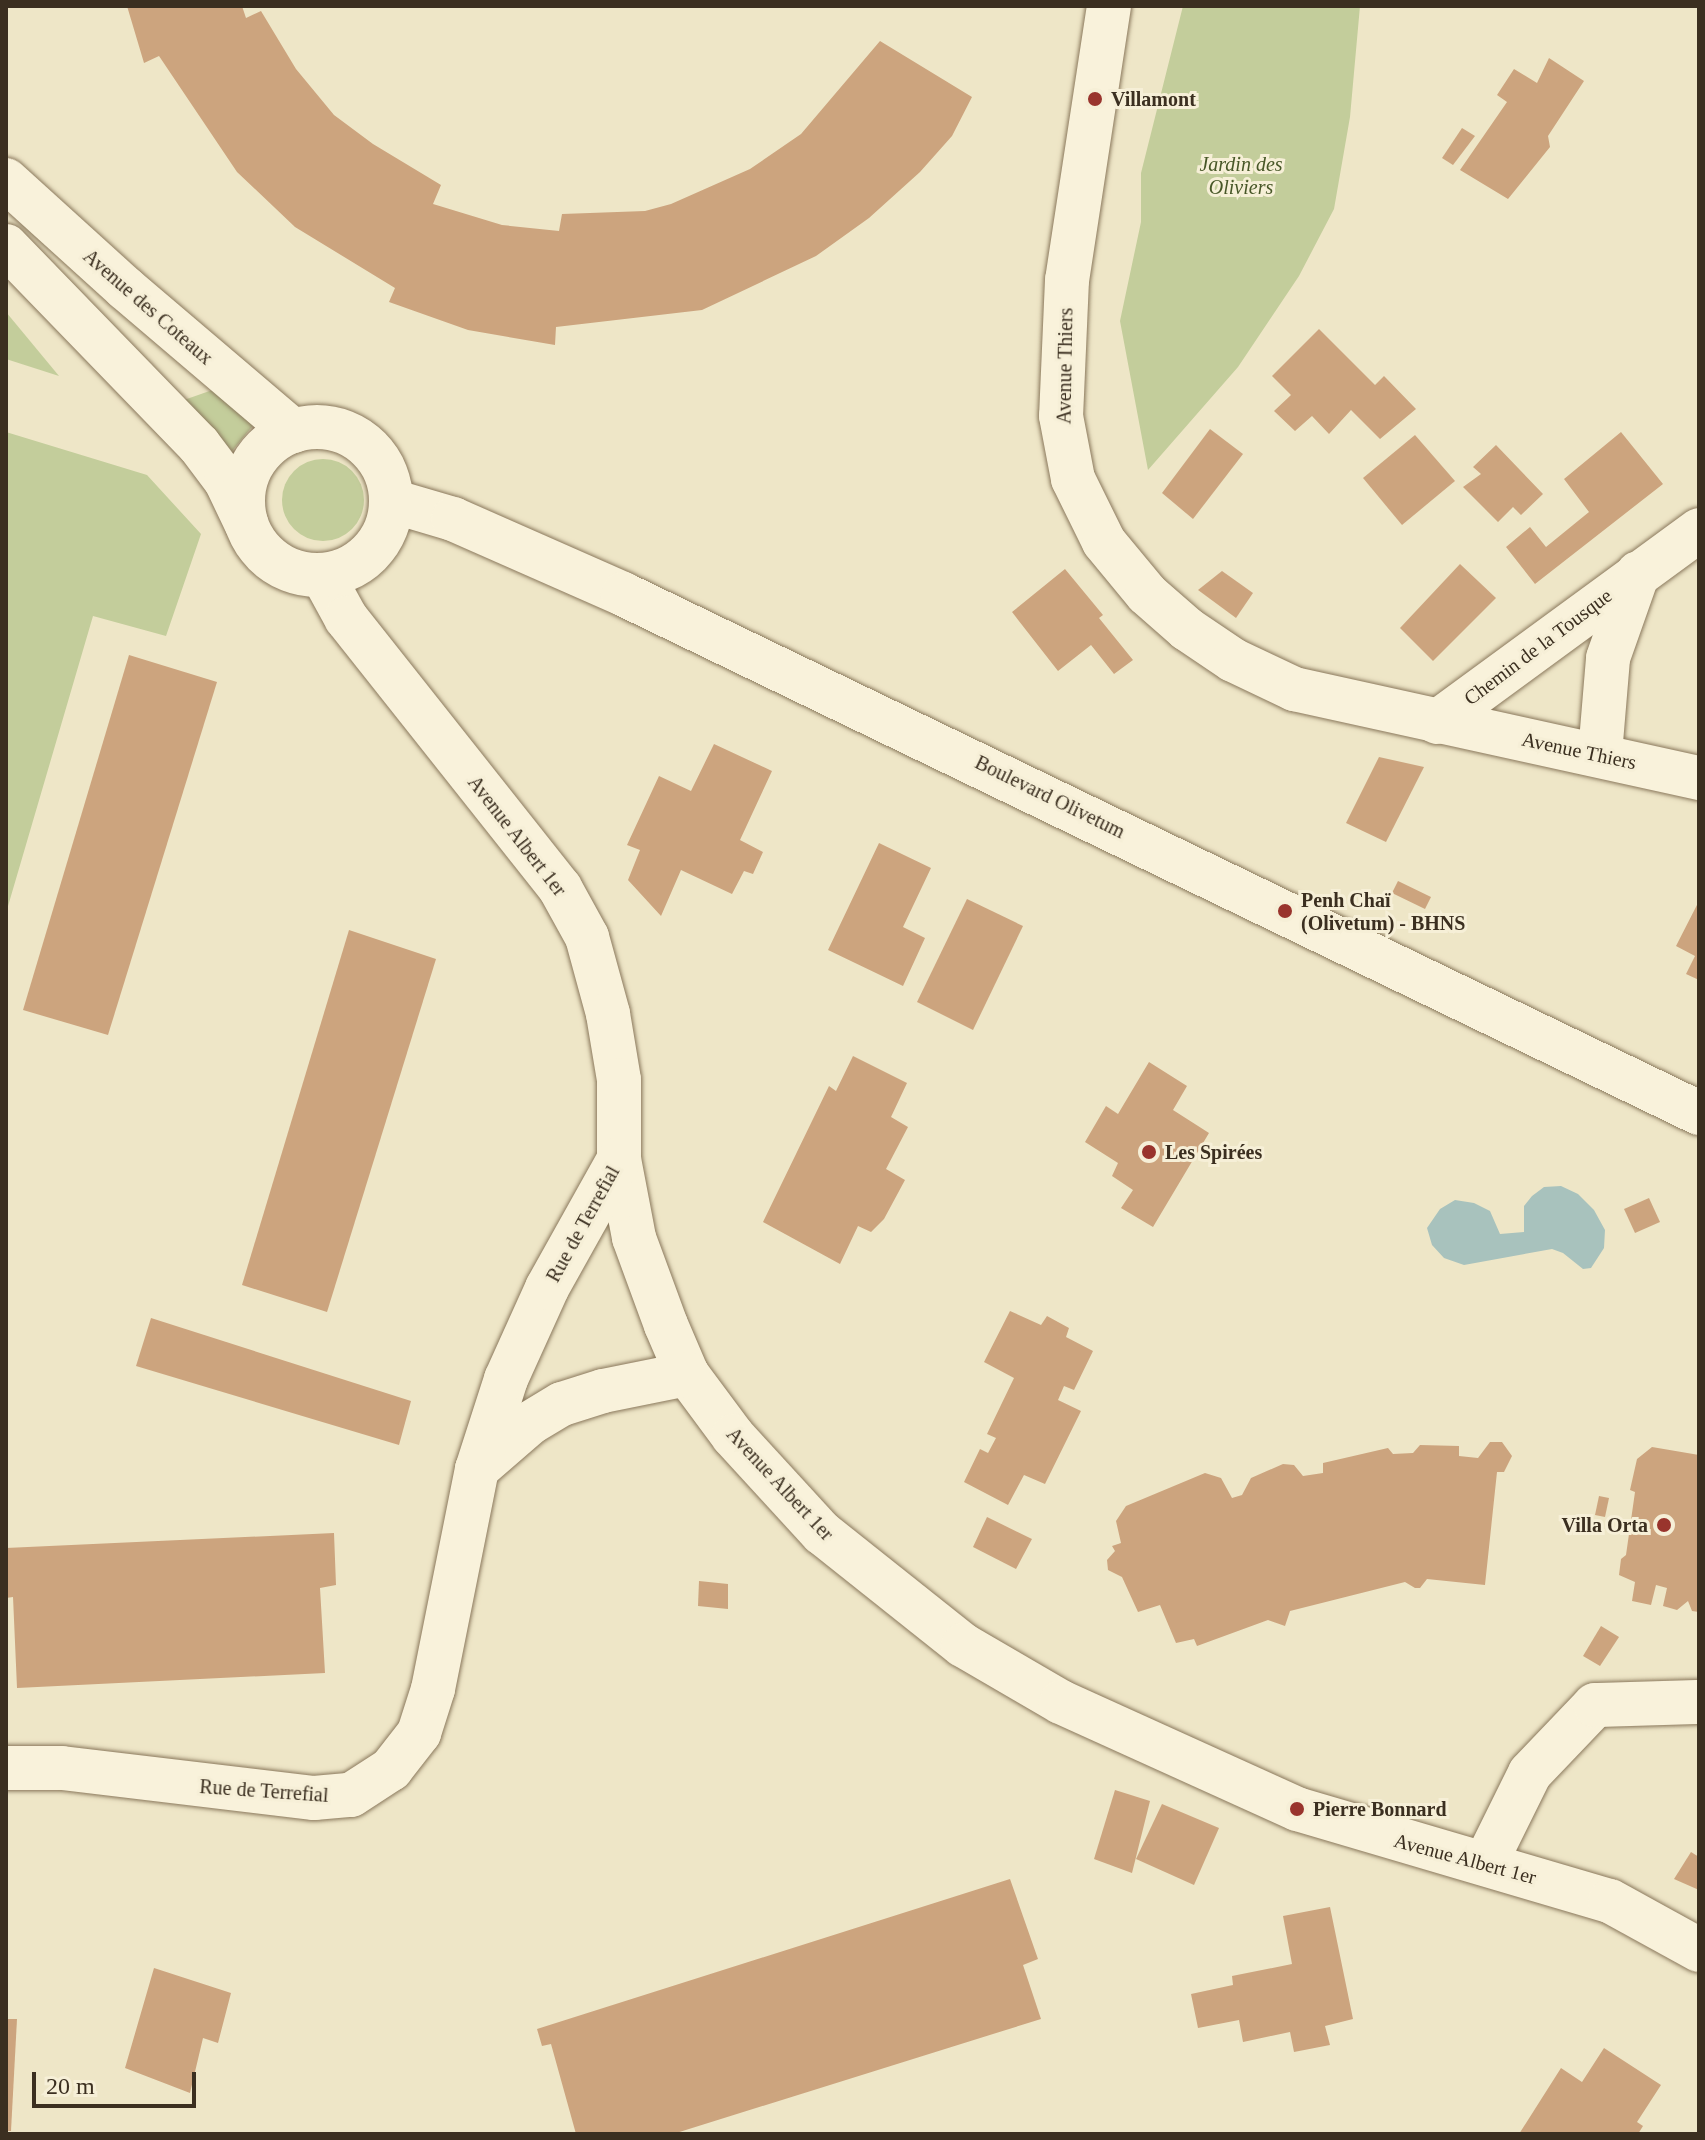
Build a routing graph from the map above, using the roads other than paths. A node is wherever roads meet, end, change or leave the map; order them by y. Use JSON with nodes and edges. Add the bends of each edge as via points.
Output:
{"nodes":[{"id":1,"x":1109,"y":6,"type":"edge"},
{"id":2,"x":6,"y":180,"type":"edge"},
{"id":3,"x":6,"y":246,"type":"edge"},
{"id":4,"x":293,"y":431,"type":"junction"},
{"id":5,"x":392,"y":501,"type":"junction"},
{"id":6,"x":246,"y":523,"type":"junction"},
{"id":7,"x":1699,"y":530,"type":"edge"},
{"id":8,"x":1638,"y":573,"type":"junction"},
{"id":9,"x":323,"y":576,"type":"junction"},
{"id":10,"x":1437,"y":722,"type":"junction"},
{"id":11,"x":1600,"y":754,"type":"junction"},
{"id":12,"x":1699,"y":778,"type":"edge"},
{"id":13,"x":1699,"y":1113,"type":"edge"},
{"id":14,"x":619,"y":1159,"type":"junction"},
{"id":15,"x":687,"y":1374,"type":"junction"},
{"id":16,"x":477,"y":1469,"type":"junction"},
{"id":17,"x":1699,"y":1702,"type":"edge"},
{"id":18,"x":6,"y":1768,"type":"edge"},
{"id":19,"x":1486,"y":1862,"type":"junction"},
{"id":20,"x":1699,"y":1950,"type":"edge"}],
"edges":[{"from":1,"to":10,"type":"street","name":"Avenue Thiers","via":[[1067,280],[1061,416],[1073,479],[1104,542],[1147,594],[1198,637],[1294,689]]},
{"from":2,"to":4,"type":"street","name":"Avenue des Coteaux"},
{"from":3,"to":6,"type":"street","via":[[199,445],[226,481]]},
{"from":4,"to":5,"type":"street","via":[[317,426],[361,440],[388,478]]},
{"from":4,"to":6,"type":"street","via":[[257,458],[243,501]]},
{"from":5,"to":9,"type":"street","via":[[379,543],[345,571]]},
{"from":5,"to":13,"type":"street","name":"Boulevard Olivetum","via":[[453,519],[623,594]]},
{"from":6,"to":9,"type":"street","via":[[254,542],[284,568]]},
{"from":7,"to":8,"type":"street","name":"Chemin de la Tousque"},
{"from":8,"to":10,"type":"street","name":"Chemin de la Tousque"},
{"from":8,"to":11,"type":"street","name":"Chemin de la Tousque","via":[[1608,658]]},
{"from":9,"to":14,"type":"street","name":"Avenue Albert 1er","via":[[354,629],[560,888],[587,937],[619,1080]]},
{"from":10,"to":11,"type":"street","name":"Avenue Thiers"},
{"from":11,"to":12,"type":"street","name":"Avenue Thiers"},
{"from":14,"to":15,"type":"street","name":"Avenue Albert 1er","via":[[634,1238]]},
{"from":14,"to":16,"type":"street","name":"Rue de Terrefial","via":[[541,1301],[506,1379]]},
{"from":15,"to":16,"type":"street","via":[[562,1404],[530,1423]]},
{"from":15,"to":19,"type":"street","name":"Avenue Albert 1er","via":[[733,1436],[822,1533],[963,1645],[1061,1702],[1297,1809]]},
{"from":16,"to":18,"type":"street","name":"Rue de Terrefial","via":[[433,1689],[419,1733],[391,1769],[351,1795],[314,1798],[62,1768]]},
{"from":17,"to":19,"type":"street","via":[[1595,1705],[1530,1773]]},
{"from":19,"to":20,"type":"street","name":"Avenue Albert 1er","via":[[1610,1901]]}]}
